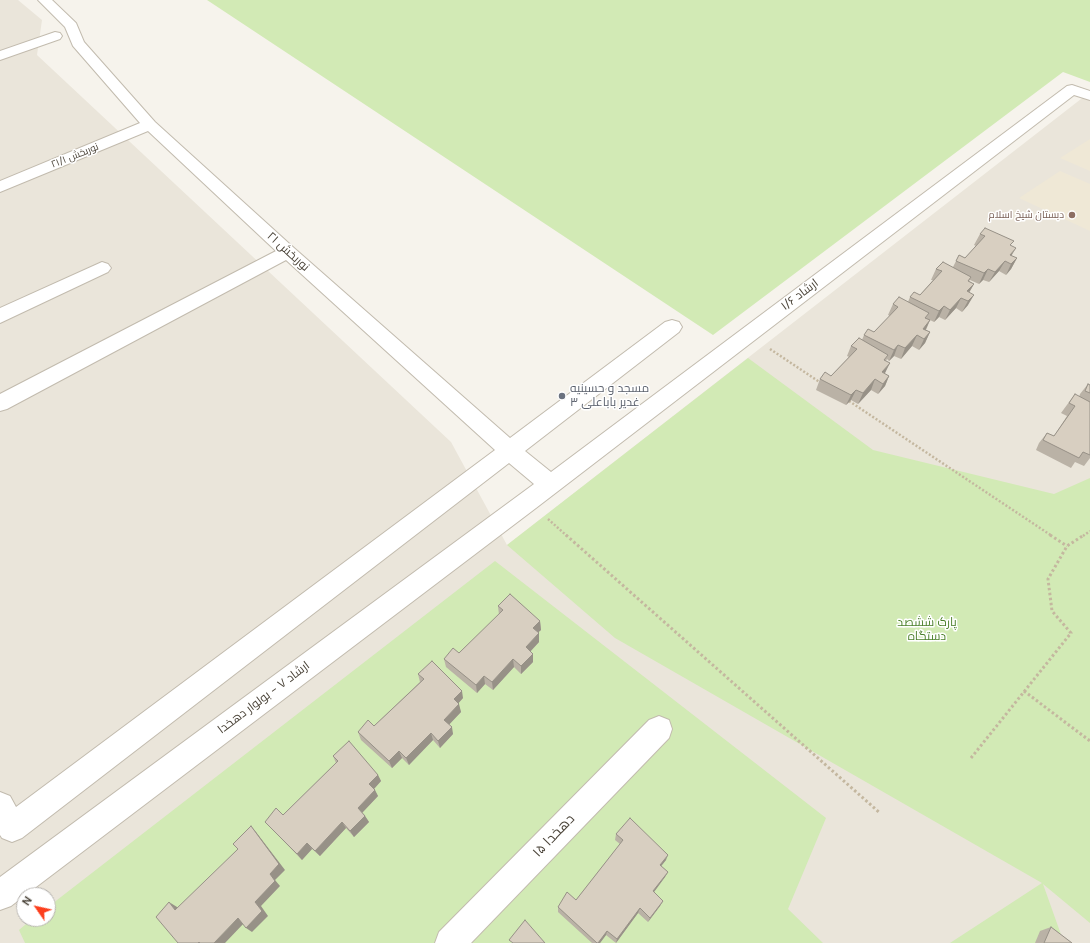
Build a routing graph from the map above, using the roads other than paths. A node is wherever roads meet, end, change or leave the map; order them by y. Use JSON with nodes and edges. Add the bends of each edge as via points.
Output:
{"nodes":[{"id":1,"x":45,"y":0,"type":"edge"},
{"id":2,"x":55,"y":36,"type":"dead end"},
{"id":3,"x":0,"y":56,"type":"edge"},
{"id":4,"x":1090,"y":96,"type":"edge"},
{"id":5,"x":150,"y":125,"type":"junction"},
{"id":6,"x":0,"y":187,"type":"edge"},
{"id":7,"x":288,"y":252,"type":"junction"},
{"id":8,"x":102,"y":268,"type":"dead end"},
{"id":9,"x":0,"y":316,"type":"edge"},
{"id":10,"x":672,"y":326,"type":"dead end"},
{"id":11,"x":0,"y":403,"type":"edge"},
{"id":12,"x":509,"y":450,"type":"junction"},
{"id":13,"x":550,"y":484,"type":"junction"},
{"id":14,"x":528,"y":501,"type":"joint"},
{"id":15,"x":659,"y":729,"type":"dead end"},
{"id":16,"x":0,"y":806,"type":"edge"},
{"id":17,"x":0,"y":896,"type":"edge"},
{"id":18,"x":450,"y":943,"type":"edge"}],
"edges":[{"from":1,"to":5,"type":"street","name":"نوربخش ۲۱","via":[[71,26],[78,43]]},
{"from":2,"to":3,"type":"street"},
{"from":4,"to":13,"type":"street","name":"ارشاد ۱/۶","via":[[1072,89]]},
{"from":5,"to":6,"type":"street","name":"نوربخش ۲۱/۱"},
{"from":5,"to":7,"type":"street","name":"نوربخش ۲۱"},
{"from":7,"to":11,"type":"street"},
{"from":7,"to":12,"type":"street","name":"نوربخش ۲۱"},
{"from":8,"to":9,"type":"street"},
{"from":10,"to":12,"type":"street"},
{"from":12,"to":13,"type":"street","name":"نوربخش ۲۱"},
{"from":12,"to":16,"type":"street","via":[[12,828]]},
{"from":13,"to":14,"type":"street","name":"ارشاد ۱/۶"},
{"from":14,"to":17,"type":"street","name":"ارشاد ۷ - بولوار دهخدا"},
{"from":15,"to":18,"type":"street","name":"دهخدا ۱۵"}]}
